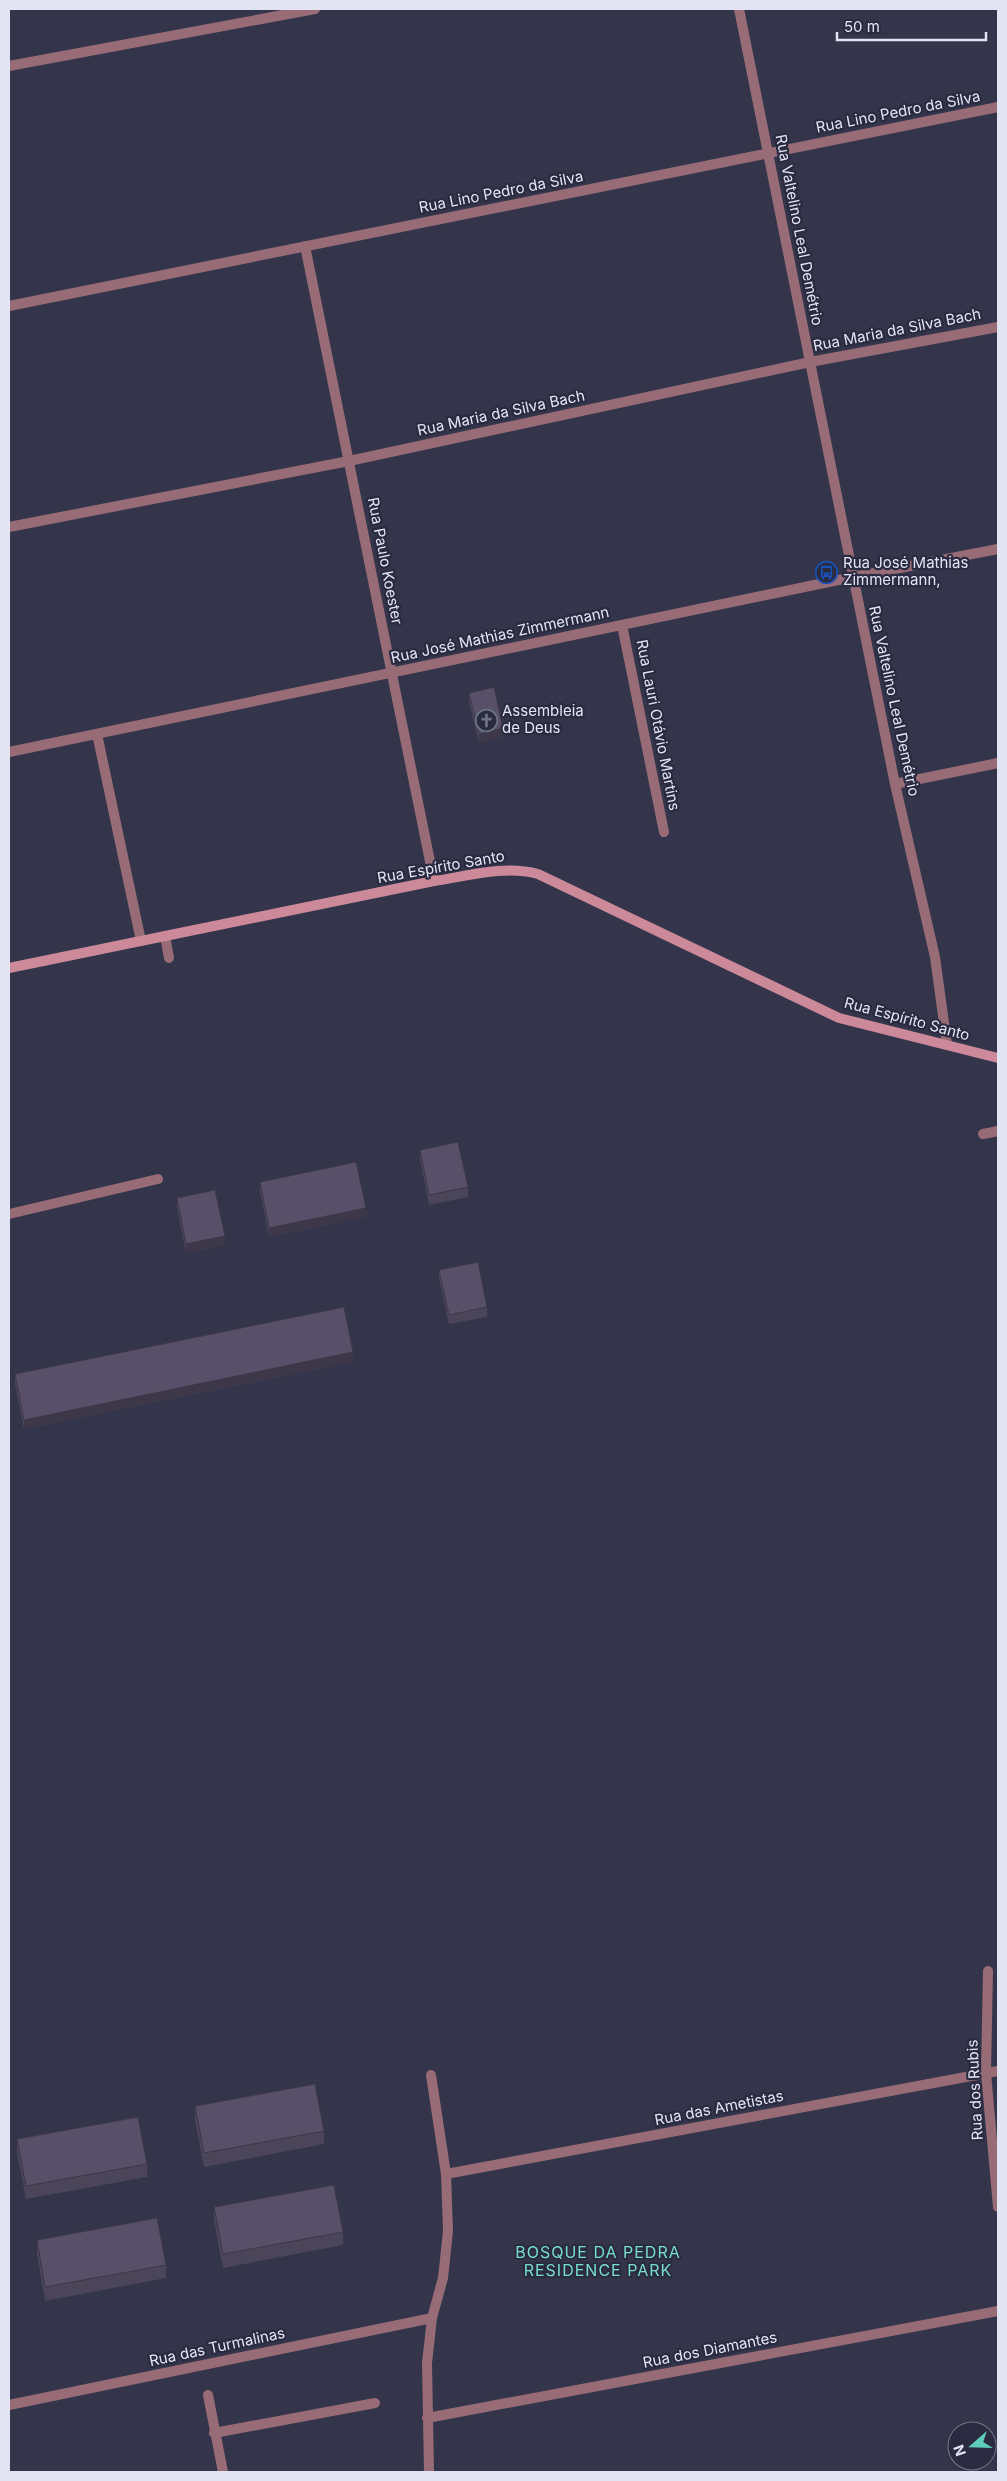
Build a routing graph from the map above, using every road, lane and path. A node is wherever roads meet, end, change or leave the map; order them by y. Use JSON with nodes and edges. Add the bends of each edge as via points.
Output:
{"nodes":[{"id":1,"x":315,"y":9,"type":"edge"},
{"id":2,"x":739,"y":9,"type":"edge"},
{"id":3,"x":9,"y":66,"type":"edge"},
{"id":4,"x":998,"y":107,"type":"edge"},
{"id":5,"x":768,"y":153,"type":"junction"},
{"id":6,"x":305,"y":246,"type":"junction"},
{"id":7,"x":9,"y":306,"type":"edge"},
{"id":8,"x":998,"y":327,"type":"edge"},
{"id":9,"x":810,"y":362,"type":"junction"},
{"id":10,"x":349,"y":461,"type":"junction"},
{"id":11,"x":9,"y":526,"type":"edge"},
{"id":12,"x":998,"y":549,"type":"edge"},
{"id":13,"x":853,"y":577,"type":"junction"},
{"id":14,"x":622,"y":625,"type":"junction"},
{"id":15,"x":392,"y":672,"type":"junction"},
{"id":16,"x":97,"y":734,"type":"junction"},
{"id":17,"x":9,"y":752,"type":"edge"},
{"id":18,"x":998,"y":763,"type":"edge"},
{"id":19,"x":895,"y":784,"type":"junction"},
{"id":20,"x":664,"y":832,"type":"dead end"},
{"id":21,"x":434,"y":881,"type":"junction"},
{"id":22,"x":165,"y":936,"type":"junction"},
{"id":23,"x":141,"y":941,"type":"junction"},
{"id":24,"x":169,"y":958,"type":"dead end"},
{"id":25,"x":9,"y":968,"type":"edge"},
{"id":26,"x":947,"y":1045,"type":"junction"},
{"id":27,"x":998,"y":1058,"type":"edge"},
{"id":28,"x":998,"y":1131,"type":"edge"},
{"id":29,"x":983,"y":1134,"type":"dead end"},
{"id":30,"x":158,"y":1179,"type":"dead end"},
{"id":31,"x":9,"y":1214,"type":"edge"},
{"id":32,"x":988,"y":1971,"type":"dead end"},
{"id":33,"x":998,"y":2071,"type":"edge"},
{"id":34,"x":986,"y":2073,"type":"junction"},
{"id":35,"x":431,"y":2075,"type":"dead end"},
{"id":36,"x":446,"y":2174,"type":"junction"},
{"id":37,"x":998,"y":2207,"type":"edge"},
{"id":38,"x":998,"y":2311,"type":"edge"},
{"id":39,"x":432,"y":2318,"type":"junction"},
{"id":40,"x":208,"y":2395,"type":"dead end"},
{"id":41,"x":376,"y":2403,"type":"dead end"},
{"id":42,"x":9,"y":2405,"type":"edge"},
{"id":43,"x":427,"y":2418,"type":"junction"},
{"id":44,"x":214,"y":2434,"type":"junction"},
{"id":45,"x":223,"y":2472,"type":"edge"},
{"id":46,"x":429,"y":2472,"type":"edge"}],
"edges":[{"from":1,"to":3,"type":"street"},
{"from":2,"to":5,"type":"street","name":"Rua Valtelino Leal Demétrio"},
{"from":4,"to":5,"type":"street","name":"Rua Lino Pedro da Silva"},
{"from":5,"to":6,"type":"street","name":"Rua Lino Pedro da Silva"},
{"from":5,"to":9,"type":"street","name":"Rua Valtelino Leal Demétrio"},
{"from":6,"to":7,"type":"street","name":"Rua Lino Pedro da Silva"},
{"from":6,"to":10,"type":"street","name":"Rua Paulo Koester"},
{"from":8,"to":9,"type":"street","name":"Rua Maria da Silva Bach"},
{"from":9,"to":10,"type":"street","name":"Rua Maria da Silva Bach"},
{"from":9,"to":13,"type":"street","name":"Rua Valtelino Leal Demétrio"},
{"from":10,"to":11,"type":"street","name":"Rua Maria da Silva Bach"},
{"from":10,"to":15,"type":"street","name":"Rua Paulo Koester"},
{"from":12,"to":13,"type":"street","name":"Rua José Mathias Zimmermann"},
{"from":13,"to":14,"type":"street","name":"Rua José Mathias Zimmermann"},
{"from":13,"to":19,"type":"street","name":"Rua Valtelino Leal Demétrio"},
{"from":14,"to":15,"type":"street","name":"Rua José Mathias Zimmermann"},
{"from":14,"to":20,"type":"street","name":"Rua Lauri Otávio Martins"},
{"from":15,"to":16,"type":"street","name":"Rua José Mathias Zimmermann"},
{"from":15,"to":21,"type":"street","name":"Rua Paulo Koester"},
{"from":16,"to":17,"type":"street","name":"Rua José Mathias Zimmermann"},
{"from":16,"to":23,"type":"street"},
{"from":18,"to":19,"type":"street"},
{"from":19,"to":26,"type":"street","name":"Rua Valtelino Leal Demétrio","via":[[935,957]]},
{"from":21,"to":22,"type":"street","name":"Rua Espírito Santo"},
{"from":21,"to":26,"type":"street","name":"Rua Espírito Santo","via":[[509,870],[538,874],[839,1018]]},
{"from":22,"to":23,"type":"street","name":"Rua Espírito Santo"},
{"from":22,"to":24,"type":"street"},
{"from":23,"to":25,"type":"street","name":"Rua Espírito Santo"},
{"from":26,"to":27,"type":"street","name":"Rua Espírito Santo"},
{"from":28,"to":29,"type":"street"},
{"from":30,"to":31,"type":"street"},
{"from":32,"to":34,"type":"street","name":"Rua dos Rubis"},
{"from":33,"to":34,"type":"street","name":"Rua das Ametistas"},
{"from":34,"to":36,"type":"street","name":"Rua das Ametistas"},
{"from":34,"to":37,"type":"street","name":"Rua dos Rubis"},
{"from":35,"to":36,"type":"street"},
{"from":36,"to":39,"type":"street","via":[[448,2231],[443,2278]]},
{"from":38,"to":43,"type":"street","name":"Rua dos Diamantes"},
{"from":39,"to":42,"type":"street","name":"Rua das Turmalinas"},
{"from":39,"to":43,"type":"street","via":[[427,2362]]},
{"from":40,"to":44,"type":"street"},
{"from":41,"to":44,"type":"street"},
{"from":43,"to":46,"type":"street"},
{"from":44,"to":45,"type":"street"}]}
